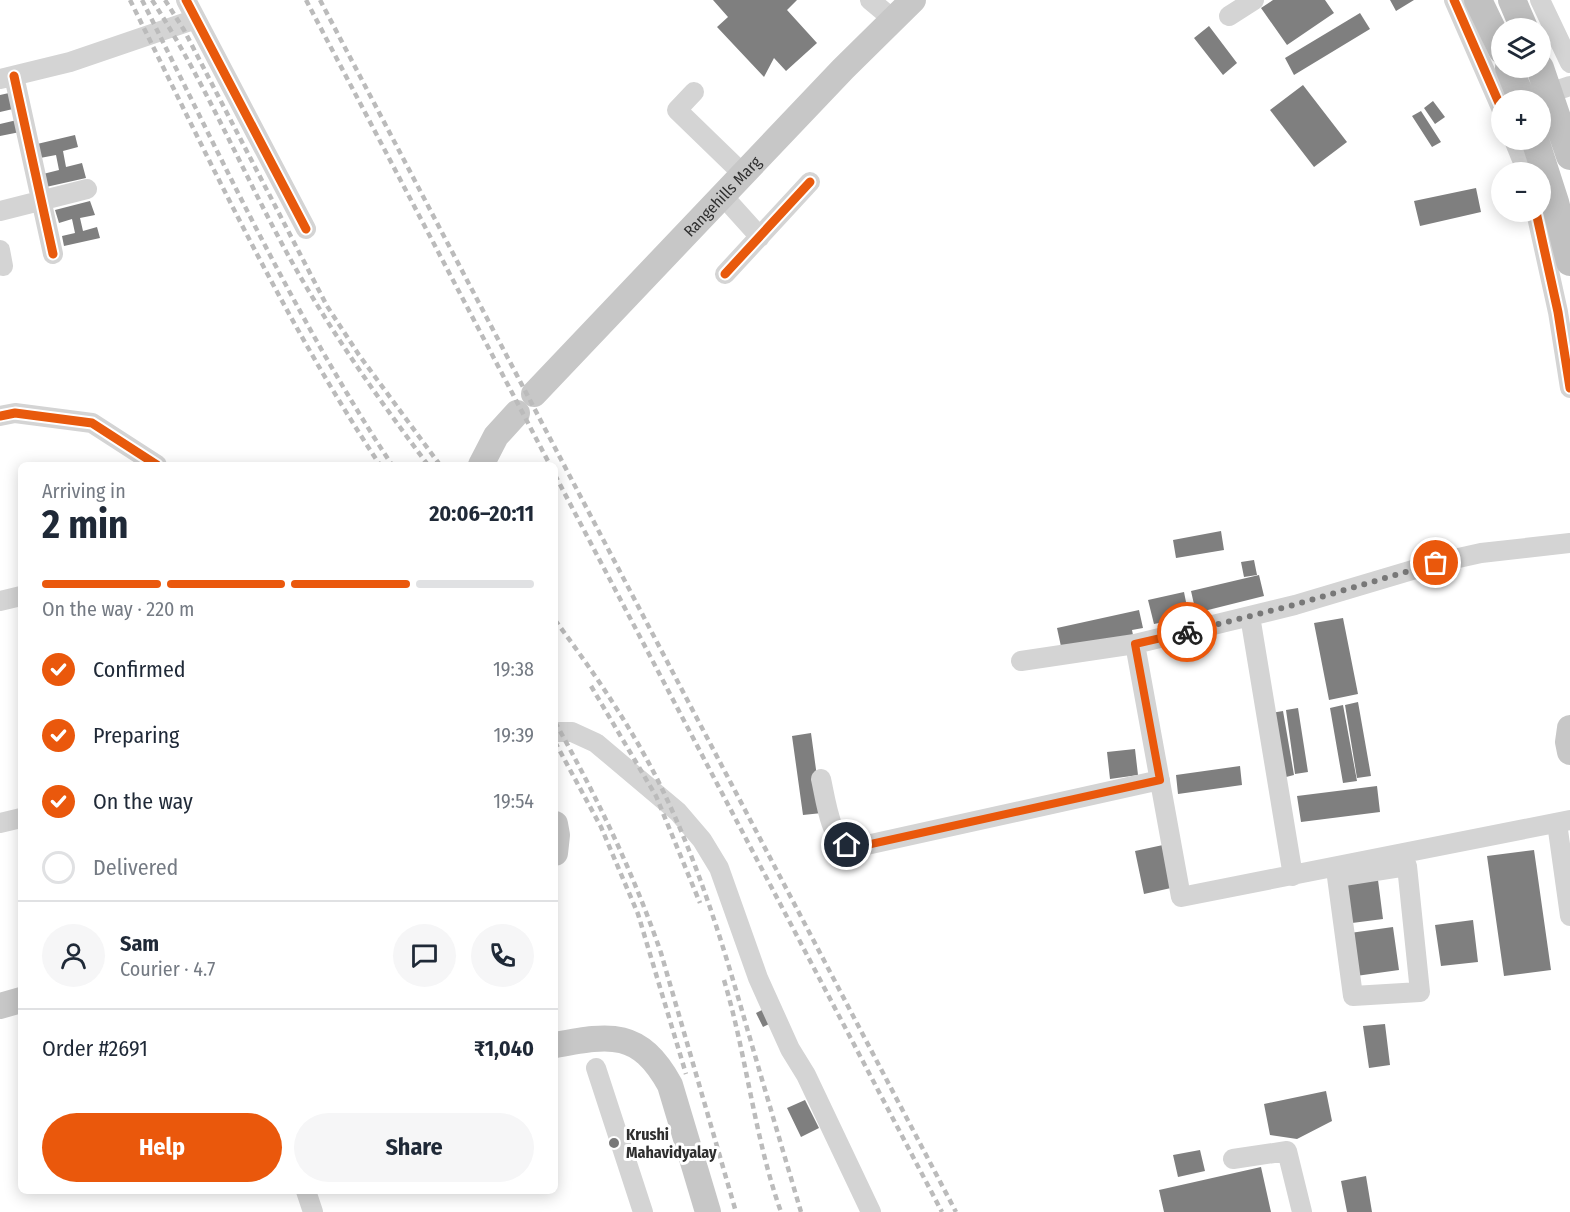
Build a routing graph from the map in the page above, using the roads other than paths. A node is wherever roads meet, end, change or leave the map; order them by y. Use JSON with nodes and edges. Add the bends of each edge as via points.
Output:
{"nodes":[{"id":1,"x":186,"y":0,"type":"edge"},
{"id":2,"x":870,"y":0,"type":"edge"},
{"id":3,"x":914,"y":0,"type":"edge"},
{"id":4,"x":1254,"y":0,"type":"edge"},
{"id":5,"x":1454,"y":0,"type":"edge"},
{"id":6,"x":1478,"y":0,"type":"edge"},
{"id":7,"x":1512,"y":0,"type":"edge"},
{"id":8,"x":1540,"y":0,"type":"edge"},
{"id":9,"x":1229,"y":16,"type":"dead end"},
{"id":10,"x":1520,"y":18,"type":"edge"},
{"id":11,"x":196,"y":19,"type":"junction"},
{"id":12,"x":894,"y":20,"type":"junction"},
{"id":13,"x":1491,"y":27,"type":"edge"},
{"id":14,"x":1570,"y":63,"type":"edge"},
{"id":15,"x":7,"y":77,"type":"edge"},
{"id":16,"x":1553,"y":82,"type":"edge"},
{"id":17,"x":1493,"y":90,"type":"edge"},
{"id":18,"x":694,"y":92,"type":"dead end"},
{"id":19,"x":1538,"y":150,"type":"edge"},
{"id":20,"x":1570,"y":156,"type":"edge"},
{"id":21,"x":743,"y":174,"type":"junction"},
{"id":22,"x":810,"y":182,"type":"dead end"},
{"id":23,"x":87,"y":189,"type":"dead end"},
{"id":24,"x":723,"y":196,"type":"junction"},
{"id":25,"x":41,"y":201,"type":"junction"},
{"id":26,"x":0,"y":212,"type":"edge"},
{"id":27,"x":1538,"y":222,"type":"edge"},
{"id":28,"x":306,"y":229,"type":"dead end"},
{"id":29,"x":760,"y":237,"type":"junction"},
{"id":30,"x":54,"y":254,"type":"dead end"},
{"id":31,"x":1570,"y":262,"type":"edge"},
{"id":32,"x":725,"y":274,"type":"dead end"},
{"id":33,"x":1570,"y":388,"type":"edge"},
{"id":34,"x":534,"y":394,"type":"dead end"},
{"id":35,"x":517,"y":413,"type":"dead end"},
{"id":36,"x":0,"y":416,"type":"edge"},
{"id":37,"x":152,"y":462,"type":"edge"},
{"id":38,"x":483,"y":462,"type":"edge"},
{"id":39,"x":1570,"y":543,"type":"edge"},
{"id":40,"x":18,"y":597,"type":"edge"},
{"id":41,"x":0,"y":601,"type":"edge"},
{"id":42,"x":1250,"y":616,"type":"junction"},
{"id":43,"x":1135,"y":644,"type":"junction"},
{"id":44,"x":1021,"y":661,"type":"dead end"},
{"id":45,"x":1570,"y":728,"type":"edge"},
{"id":46,"x":558,"y":732,"type":"edge"},
{"id":47,"x":1570,"y":752,"type":"edge"},
{"id":48,"x":821,"y":779,"type":"dead end"},
{"id":49,"x":1160,"y":780,"type":"junction"},
{"id":50,"x":18,"y":819,"type":"edge"},
{"id":51,"x":1563,"y":821,"type":"edge"},
{"id":52,"x":0,"y":823,"type":"edge"},
{"id":53,"x":1337,"y":872,"type":"junction"},
{"id":54,"x":1293,"y":876,"type":"junction"},
{"id":55,"x":1570,"y":916,"type":"edge"},
{"id":56,"x":18,"y":1001,"type":"edge"},
{"id":57,"x":0,"y":1006,"type":"edge"},
{"id":58,"x":558,"y":1044,"type":"edge"},
{"id":59,"x":596,"y":1068,"type":"dead end"},
{"id":60,"x":1233,"y":1159,"type":"dead end"},
{"id":61,"x":307,"y":1194,"type":"edge"},
{"id":62,"x":313,"y":1212,"type":"edge"},
{"id":63,"x":643,"y":1212,"type":"edge"},
{"id":64,"x":708,"y":1212,"type":"edge"},
{"id":65,"x":871,"y":1212,"type":"edge"},
{"id":66,"x":1302,"y":1212,"type":"edge"}],
"edges":[{"from":1,"to":11,"type":"street"},
{"from":2,"to":12,"type":"street"},
{"from":3,"to":12,"type":"main road","name":"Rangehills Marg"},
{"from":4,"to":9,"type":"street"},
{"from":5,"to":17,"type":"street"},
{"from":6,"to":13,"type":"highway"},
{"from":7,"to":10,"type":"highway"},
{"from":8,"to":14,"type":"street"},
{"from":11,"to":15,"type":"street","via":[[70,62]]},
{"from":11,"to":28,"type":"street"},
{"from":12,"to":21,"type":"main road","name":"Rangehills Marg"},
{"from":15,"to":25,"type":"street"},
{"from":16,"to":20,"type":"highway"},
{"from":18,"to":21,"type":"street","via":[[677,110]]},
{"from":19,"to":31,"type":"highway"},
{"from":21,"to":24,"type":"main road","name":"Rangehills Marg"},
{"from":22,"to":29,"type":"street"},
{"from":23,"to":25,"type":"street"},
{"from":24,"to":29,"type":"street"},
{"from":24,"to":34,"type":"main road","name":"Rangehills Marg"},
{"from":25,"to":26,"type":"street"},
{"from":25,"to":30,"type":"street"},
{"from":27,"to":33,"type":"street"},
{"from":29,"to":32,"type":"street"},
{"from":35,"to":38,"type":"main road","via":[[496,436]]},
{"from":36,"to":37,"type":"street","via":[[15,413],[92,423]]},
{"from":39,"to":42,"type":"street","via":[[1481,553],[1436,563]]},
{"from":40,"to":41,"type":"street"},
{"from":42,"to":43,"type":"street"},
{"from":42,"to":54,"type":"street"},
{"from":43,"to":44,"type":"street"},
{"from":43,"to":49,"type":"street"},
{"from":45,"to":47,"type":"main road"},
{"from":46,"to":65,"type":"street","via":[[572,732],[596,743],[678,812],[702,840],[719,868],[758,978],[790,1049]]},
{"from":48,"to":49,"type":"street","via":[[837,838],[847,845],[862,846]]},
{"from":49,"to":54,"type":"street","via":[[1181,897]]},
{"from":50,"to":52,"type":"street"},
{"from":51,"to":53,"type":"street"},
{"from":51,"to":55,"type":"street"},
{"from":53,"to":53,"type":"street","via":[[1353,996],[1419,992],[1407,866]]},
{"from":53,"to":54,"type":"street"},
{"from":56,"to":57,"type":"main road"},
{"from":58,"to":64,"type":"main road","via":[[615,1038],[632,1043],[660,1067],[670,1085]]},
{"from":59,"to":63,"type":"street"},
{"from":60,"to":66,"type":"street","via":[[1287,1151]]},
{"from":61,"to":62,"type":"street"}]}
